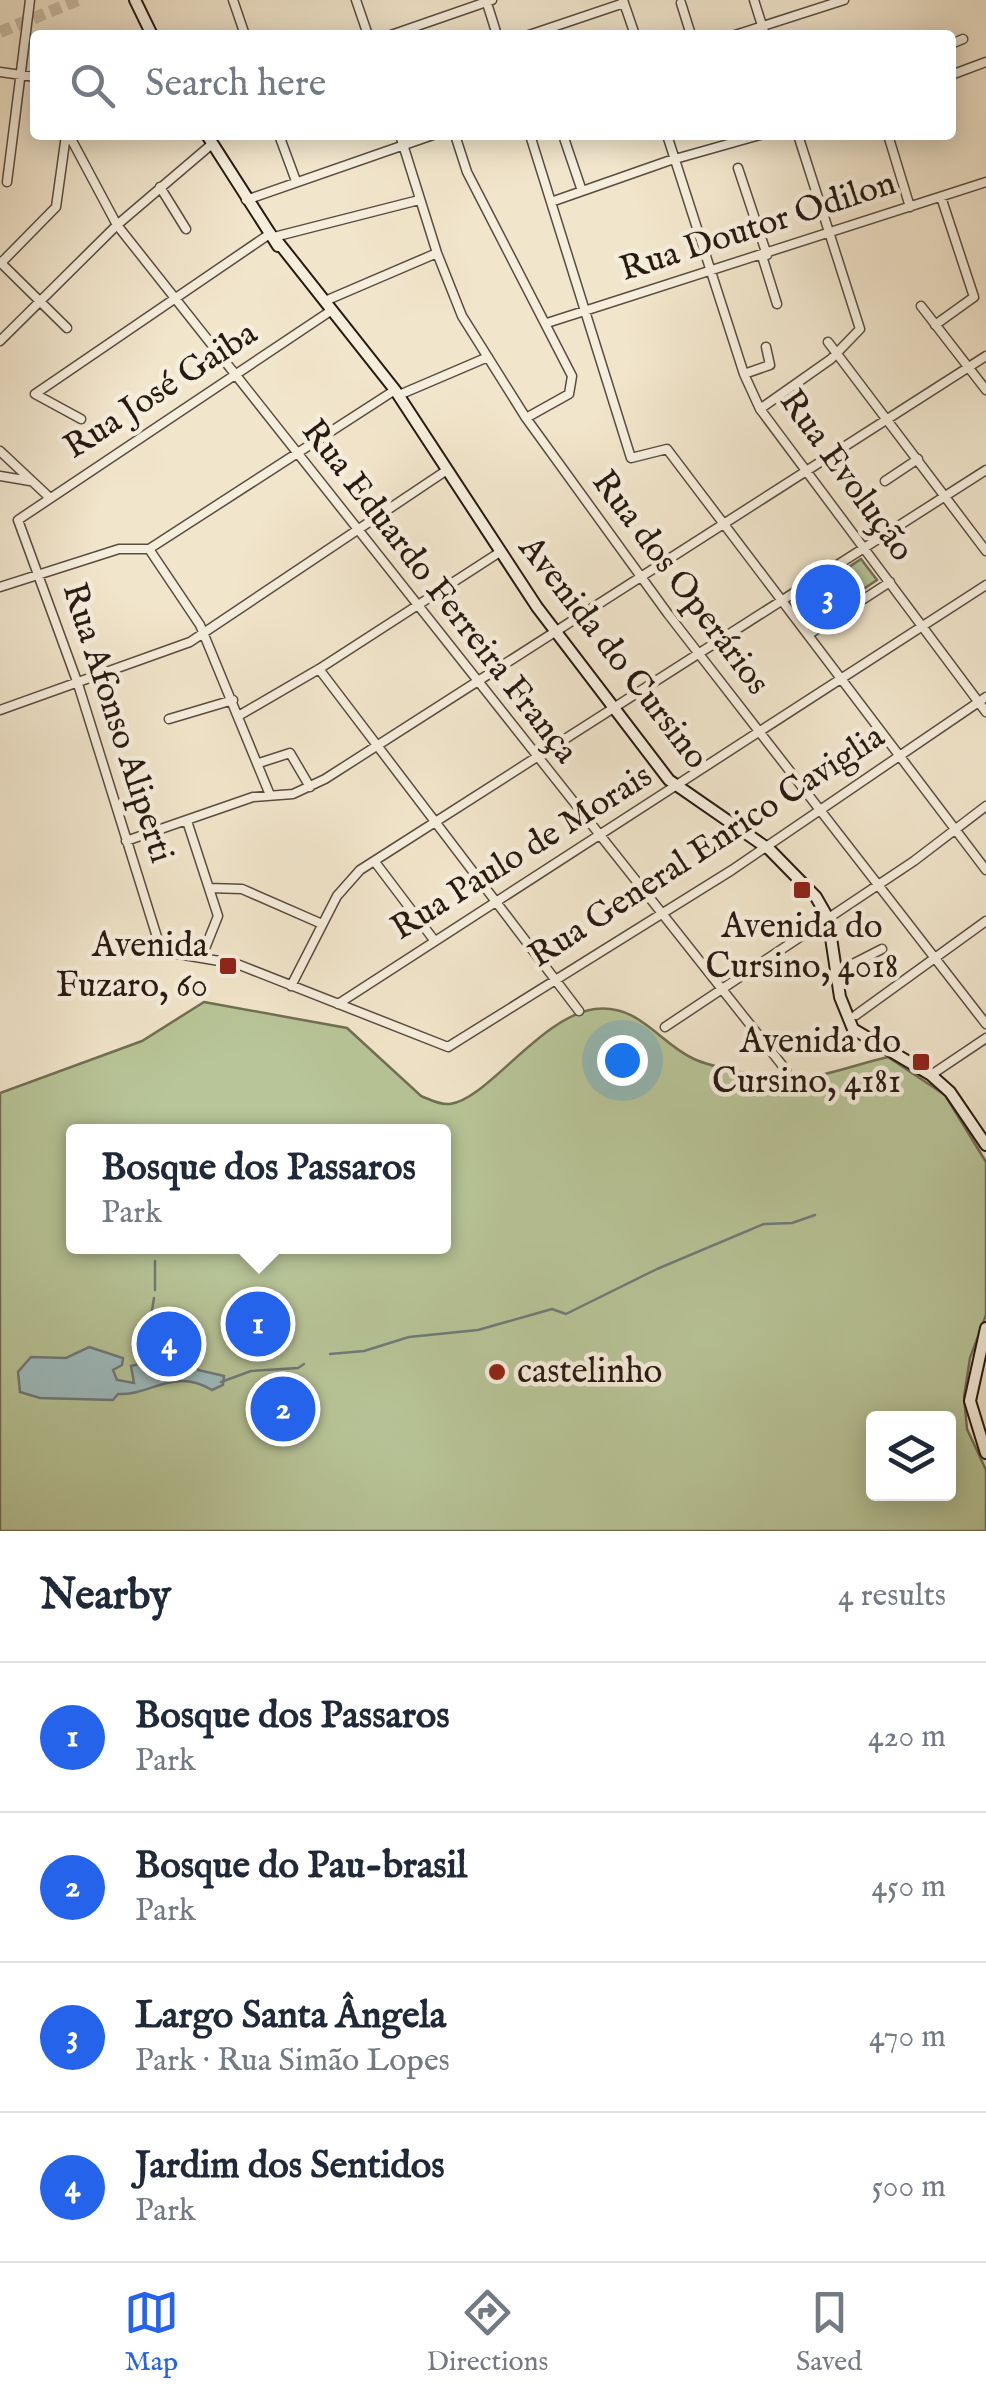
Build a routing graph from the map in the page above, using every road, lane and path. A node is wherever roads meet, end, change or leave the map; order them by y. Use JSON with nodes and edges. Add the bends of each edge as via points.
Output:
{"nodes":[{"id":1,"x":30,"y":0,"type":"edge"},
{"id":2,"x":135,"y":0,"type":"edge"},
{"id":3,"x":234,"y":0,"type":"edge"},
{"id":4,"x":356,"y":0,"type":"edge"},
{"id":5,"x":754,"y":0,"type":"edge"},
{"id":6,"x":844,"y":0,"type":"edge"},
{"id":7,"x":488,"y":1,"type":"edge"},
{"id":8,"x":624,"y":1,"type":"edge"},
{"id":9,"x":681,"y":2,"type":"edge"},
{"id":10,"x":150,"y":30,"type":"edge"},
{"id":11,"x":244,"y":30,"type":"edge"},
{"id":12,"x":366,"y":30,"type":"edge"},
{"id":13,"x":404,"y":30,"type":"edge"},
{"id":14,"x":497,"y":30,"type":"edge"},
{"id":15,"x":544,"y":30,"type":"edge"},
{"id":16,"x":633,"y":30,"type":"edge"},
{"id":17,"x":689,"y":30,"type":"edge"},
{"id":18,"x":764,"y":30,"type":"edge"},
{"id":19,"x":767,"y":30,"type":"edge"},
{"id":20,"x":963,"y":40,"type":"dead end"},
{"id":21,"x":956,"y":42,"type":"edge"},
{"id":22,"x":986,"y":62,"type":"edge"},
{"id":23,"x":0,"y":72,"type":"edge"},
{"id":24,"x":956,"y":73,"type":"edge"},
{"id":25,"x":21,"y":75,"type":"junction"},
{"id":26,"x":30,"y":76,"type":"edge"},
{"id":27,"x":0,"y":132,"type":"edge"},
{"id":28,"x":14,"y":134,"type":"junction"},
{"id":29,"x":67,"y":140,"type":"edge"},
{"id":30,"x":71,"y":140,"type":"edge"},
{"id":31,"x":208,"y":140,"type":"edge"},
{"id":32,"x":210,"y":140,"type":"edge"},
{"id":33,"x":281,"y":140,"type":"edge"},
{"id":34,"x":401,"y":140,"type":"edge"},
{"id":35,"x":419,"y":140,"type":"edge"},
{"id":36,"x":457,"y":140,"type":"edge"},
{"id":37,"x":532,"y":140,"type":"edge"},
{"id":38,"x":566,"y":140,"type":"edge"},
{"id":39,"x":669,"y":140,"type":"edge"},
{"id":40,"x":742,"y":140,"type":"edge"},
{"id":41,"x":800,"y":140,"type":"edge"},
{"id":42,"x":890,"y":140,"type":"edge"},
{"id":43,"x":403,"y":146,"type":"junction"},
{"id":44,"x":675,"y":158,"type":"junction"},
{"id":45,"x":9,"y":164,"type":"junction"},
{"id":46,"x":738,"y":168,"type":"dead end"},
{"id":47,"x":0,"y":173,"type":"edge"},
{"id":48,"x":7,"y":182,"type":"dead end"},
{"id":49,"x":296,"y":182,"type":"junction"},
{"id":50,"x":986,"y":182,"type":"edge"},
{"id":51,"x":160,"y":187,"type":"junction"},
{"id":52,"x":582,"y":191,"type":"junction"},
{"id":53,"x":941,"y":197,"type":"junction"},
{"id":54,"x":246,"y":200,"type":"junction"},
{"id":55,"x":419,"y":200,"type":"junction"},
{"id":56,"x":551,"y":202,"type":"junction"},
{"id":57,"x":910,"y":207,"type":"junction"},
{"id":58,"x":116,"y":225,"type":"junction"},
{"id":59,"x":186,"y":229,"type":"dead end"},
{"id":60,"x":830,"y":234,"type":"junction"},
{"id":61,"x":274,"y":238,"type":"junction"},
{"id":62,"x":437,"y":253,"type":"junction"},
{"id":63,"x":765,"y":255,"type":"junction"},
{"id":64,"x":0,"y":263,"type":"edge"},
{"id":65,"x":712,"y":273,"type":"junction"},
{"id":66,"x":323,"y":298,"type":"junction"},
{"id":67,"x":174,"y":300,"type":"junction"},
{"id":68,"x":38,"y":302,"type":"junction"},
{"id":69,"x":777,"y":304,"type":"dead end"},
{"id":70,"x":920,"y":306,"type":"dead end"},
{"id":71,"x":332,"y":310,"type":"junction"},
{"id":72,"x":586,"y":312,"type":"junction"},
{"id":73,"x":548,"y":324,"type":"junction"},
{"id":74,"x":935,"y":325,"type":"junction"},
{"id":75,"x":67,"y":328,"type":"dead end"},
{"id":76,"x":0,"y":341,"type":"edge"},
{"id":77,"x":828,"y":342,"type":"dead end"},
{"id":78,"x":766,"y":347,"type":"dead end"},
{"id":79,"x":838,"y":354,"type":"junction"},
{"id":80,"x":986,"y":356,"type":"edge"},
{"id":81,"x":488,"y":357,"type":"junction"},
{"id":82,"x":969,"y":367,"type":"junction"},
{"id":83,"x":744,"y":374,"type":"junction"},
{"id":84,"x":235,"y":377,"type":"junction"},
{"id":85,"x":986,"y":390,"type":"edge"},
{"id":86,"x":397,"y":392,"type":"junction"},
{"id":87,"x":760,"y":410,"type":"junction"},
{"id":88,"x":526,"y":418,"type":"junction"},
{"id":89,"x":887,"y":418,"type":"junction"},
{"id":90,"x":81,"y":419,"type":"dead end"},
{"id":91,"x":0,"y":450,"type":"edge"},
{"id":92,"x":294,"y":454,"type":"junction"},
{"id":93,"x":918,"y":459,"type":"junction"},
{"id":94,"x":447,"y":470,"type":"junction"},
{"id":95,"x":986,"y":470,"type":"edge"},
{"id":96,"x":805,"y":471,"type":"junction"},
{"id":97,"x":0,"y":476,"type":"edge"},
{"id":98,"x":33,"y":482,"type":"junction"},
{"id":99,"x":884,"y":482,"type":"dead end"},
{"id":100,"x":946,"y":496,"type":"junction"},
{"id":101,"x":49,"y":497,"type":"junction"},
{"id":102,"x":20,"y":518,"type":"joint"},
{"id":103,"x":724,"y":524,"type":"junction"},
{"id":104,"x":355,"y":530,"type":"junction"},
{"id":105,"x":864,"y":548,"type":"junction"},
{"id":106,"x":149,"y":549,"type":"junction"},
{"id":107,"x":986,"y":551,"type":"edge"},
{"id":108,"x":500,"y":552,"type":"junction"},
{"id":109,"x":39,"y":574,"type":"junction"},
{"id":110,"x":641,"y":576,"type":"junction"},
{"id":111,"x":890,"y":582,"type":"junction"},
{"id":112,"x":986,"y":585,"type":"edge"},
{"id":113,"x":0,"y":587,"type":"edge"},
{"id":114,"x":782,"y":601,"type":"junction"},
{"id":115,"x":416,"y":606,"type":"junction"},
{"id":116,"x":919,"y":626,"type":"junction"},
{"id":117,"x":203,"y":631,"type":"junction"},
{"id":118,"x":557,"y":631,"type":"junction"},
{"id":119,"x":808,"y":636,"type":"junction"},
{"id":120,"x":699,"y":655,"type":"junction"},
{"id":121,"x":319,"y":669,"type":"junction"},
{"id":122,"x":842,"y":680,"type":"junction"},
{"id":123,"x":78,"y":684,"type":"junction"},
{"id":124,"x":477,"y":684,"type":"junction"},
{"id":125,"x":982,"y":699,"type":"edge"},
{"id":126,"x":233,"y":700,"type":"junction"},
{"id":127,"x":616,"y":709,"type":"junction"},
{"id":128,"x":0,"y":710,"type":"edge"},
{"id":129,"x":986,"y":712,"type":"edge"},
{"id":130,"x":240,"y":715,"type":"junction"},
{"id":131,"x":169,"y":719,"type":"dead end"},
{"id":132,"x":760,"y":734,"type":"junction"},
{"id":133,"x":376,"y":744,"type":"junction"},
{"id":134,"x":899,"y":756,"type":"junction"},
{"id":135,"x":537,"y":759,"type":"junction"},
{"id":136,"x":259,"y":763,"type":"junction"},
{"id":137,"x":310,"y":787,"type":"junction"},
{"id":138,"x":677,"y":787,"type":"junction"},
{"id":139,"x":270,"y":795,"type":"junction"},
{"id":140,"x":986,"y":806,"type":"edge"},
{"id":141,"x":817,"y":810,"type":"junction"},
{"id":142,"x":187,"y":821,"type":"junction"},
{"id":143,"x":437,"y":824,"type":"junction"},
{"id":144,"x":956,"y":831,"type":"junction"},
{"id":145,"x":597,"y":836,"type":"junction"},
{"id":146,"x":126,"y":841,"type":"junction"},
{"id":147,"x":764,"y":846,"type":"junction"},
{"id":148,"x":374,"y":862,"type":"junction"},
{"id":149,"x":986,"y":870,"type":"edge"},
{"id":150,"x":875,"y":886,"type":"junction"},
{"id":151,"x":209,"y":888,"type":"junction"},
{"id":152,"x":496,"y":901,"type":"junction"},
{"id":153,"x":662,"y":914,"type":"junction"},
{"id":154,"x":828,"y":918,"type":"junction"},
{"id":155,"x":986,"y":921,"type":"edge"},
{"id":156,"x":322,"y":924,"type":"junction"},
{"id":157,"x":434,"y":940,"type":"junction"},
{"id":158,"x":882,"y":948,"type":"dead end"},
{"id":159,"x":202,"y":956,"type":"junction"},
{"id":160,"x":936,"y":958,"type":"junction"},
{"id":161,"x":837,"y":972,"type":"junction"},
{"id":162,"x":554,"y":978,"type":"junction"},
{"id":163,"x":290,"y":986,"type":"junction"},
{"id":164,"x":720,"y":986,"type":"junction"},
{"id":165,"x":338,"y":1004,"type":"junction"},
{"id":166,"x":579,"y":1010,"type":"dead end"},
{"id":167,"x":856,"y":1015,"type":"dead end"},
{"id":168,"x":986,"y":1024,"type":"edge"},
{"id":169,"x":665,"y":1027,"type":"dead end"},
{"id":170,"x":986,"y":1038,"type":"edge"},
{"id":171,"x":786,"y":1070,"type":"dead end"},
{"id":172,"x":931,"y":1074,"type":"junction"},
{"id":173,"x":986,"y":1145,"type":"edge"},
{"id":174,"x":986,"y":1328,"type":"edge"},
{"id":175,"x":986,"y":1453,"type":"edge"}],
"edges":[{"from":1,"to":25,"type":"street"},
{"from":2,"to":10,"type":"main road"},
{"from":3,"to":11,"type":"street"},
{"from":4,"to":12,"type":"street"},
{"from":5,"to":18,"type":"street"},
{"from":6,"to":19,"type":"street"},
{"from":7,"to":13,"type":"street"},
{"from":7,"to":14,"type":"street"},
{"from":8,"to":15,"type":"street"},
{"from":8,"to":16,"type":"street"},
{"from":9,"to":17,"type":"street"},
{"from":20,"to":21,"type":"street"},
{"from":22,"to":24,"type":"street"},
{"from":23,"to":25,"type":"street"},
{"from":25,"to":26,"type":"street"},
{"from":25,"to":28,"type":"street"},
{"from":27,"to":28,"type":"street"},
{"from":28,"to":45,"type":"street"},
{"from":29,"to":64,"type":"street","via":[[56,206]]},
{"from":30,"to":58,"type":"street","name":"Rua Eduardo Ferreira França"},
{"from":31,"to":51,"type":"street"},
{"from":32,"to":54,"type":"main road","name":"Avenida do Cursino"},
{"from":33,"to":49,"type":"street"},
{"from":34,"to":43,"type":"street","name":"Rua dos Operários"},
{"from":35,"to":43,"type":"street"},
{"from":36,"to":73,"type":"street","via":[[467,172]]},
{"from":37,"to":56,"type":"street"},
{"from":38,"to":52,"type":"street"},
{"from":39,"to":44,"type":"street","name":"Rua Evolução"},
{"from":40,"to":44,"type":"street"},
{"from":41,"to":60,"type":"street"},
{"from":42,"to":57,"type":"street"},
{"from":43,"to":49,"type":"street"},
{"from":43,"to":55,"type":"street","name":"Rua dos Operários"},
{"from":44,"to":52,"type":"street"},
{"from":44,"to":65,"type":"street","name":"Rua Evolução"},
{"from":45,"to":47,"type":"street"},
{"from":45,"to":48,"type":"street"},
{"from":46,"to":63,"type":"street"},
{"from":49,"to":54,"type":"street"},
{"from":50,"to":53,"type":"street","name":"Rua Doutor Odilon"},
{"from":51,"to":58,"type":"street"},
{"from":51,"to":59,"type":"street"},
{"from":52,"to":56,"type":"street"},
{"from":53,"to":57,"type":"street","name":"Rua Doutor Odilon"},
{"from":53,"to":74,"type":"street","via":[[974,296]]},
{"from":54,"to":61,"type":"main road","name":"Avenida do Cursino"},
{"from":55,"to":61,"type":"street"},
{"from":55,"to":62,"type":"street","name":"Rua dos Operários"},
{"from":56,"to":72,"type":"street"},
{"from":57,"to":60,"type":"street","name":"Rua Doutor Odilon"},
{"from":58,"to":67,"type":"street","name":"Rua Eduardo Ferreira França"},
{"from":58,"to":68,"type":"street"},
{"from":60,"to":63,"type":"street","name":"Rua Doutor Odilon"},
{"from":60,"to":79,"type":"street","via":[[860,330]]},
{"from":61,"to":66,"type":"main road","name":"Avenida do Cursino"},
{"from":61,"to":67,"type":"street"},
{"from":62,"to":66,"type":"street"},
{"from":62,"to":81,"type":"street","name":"Rua dos Operários","via":[[462,316]]},
{"from":63,"to":65,"type":"street","name":"Rua Doutor Odilon"},
{"from":63,"to":69,"type":"street"},
{"from":64,"to":68,"type":"street"},
{"from":65,"to":72,"type":"street","name":"Rua Doutor Odilon"},
{"from":65,"to":83,"type":"street","name":"Rua Evolução"},
{"from":66,"to":71,"type":"main road","name":"Avenida do Cursino"},
{"from":67,"to":84,"type":"street","name":"Rua Eduardo Ferreira França"},
{"from":67,"to":90,"type":"street","via":[[36,394]]},
{"from":68,"to":75,"type":"street"},
{"from":68,"to":76,"type":"street"},
{"from":70,"to":74,"type":"street"},
{"from":71,"to":84,"type":"street","name":"Rua José Gaiba"},
{"from":71,"to":86,"type":"main road","name":"Avenida do Cursino"},
{"from":72,"to":73,"type":"street","name":"Rua Doutor Odilon"},
{"from":72,"to":103,"type":"street","via":[[631,458],[663,449]]},
{"from":73,"to":88,"type":"street","via":[[572,389]]},
{"from":74,"to":82,"type":"street"},
{"from":77,"to":79,"type":"street"},
{"from":78,"to":83,"type":"street","via":[[770,365]]},
{"from":79,"to":87,"type":"street"},
{"from":79,"to":89,"type":"street"},
{"from":80,"to":82,"type":"street"},
{"from":81,"to":86,"type":"street"},
{"from":81,"to":88,"type":"street","name":"Rua dos Operários"},
{"from":82,"to":85,"type":"street"},
{"from":82,"to":89,"type":"street"},
{"from":83,"to":87,"type":"street","name":"Rua Evolução"},
{"from":84,"to":92,"type":"street","name":"Rua Eduardo Ferreira França"},
{"from":84,"to":101,"type":"street","name":"Rua José Gaiba"},
{"from":86,"to":92,"type":"street"},
{"from":86,"to":94,"type":"main road","name":"Avenida do Cursino"},
{"from":87,"to":96,"type":"street","name":"Rua Evolução"},
{"from":88,"to":110,"type":"street","name":"Rua dos Operários"},
{"from":89,"to":93,"type":"street"},
{"from":89,"to":96,"type":"street"},
{"from":91,"to":98,"type":"street"},
{"from":92,"to":104,"type":"street","name":"Rua Eduardo Ferreira França"},
{"from":92,"to":106,"type":"street"},
{"from":93,"to":99,"type":"street"},
{"from":93,"to":100,"type":"street"},
{"from":94,"to":104,"type":"street"},
{"from":94,"to":108,"type":"main road","name":"Avenida do Cursino"},
{"from":95,"to":100,"type":"street"},
{"from":96,"to":103,"type":"street"},
{"from":96,"to":105,"type":"street","name":"Rua Evolução"},
{"from":97,"to":98,"type":"street"},
{"from":98,"to":101,"type":"street"},
{"from":100,"to":105,"type":"street"},
{"from":100,"to":107,"type":"street"},
{"from":101,"to":102,"type":"street","name":"Rua José Gaiba"},
{"from":102,"to":109,"type":"street","name":"Rua Afonso Aliperti"},
{"from":103,"to":110,"type":"street"},
{"from":103,"to":114,"type":"street"},
{"from":104,"to":115,"type":"street","name":"Rua Eduardo Ferreira França"},
{"from":104,"to":117,"type":"street"},
{"from":105,"to":111,"type":"street","name":"Rua Evolução"},
{"from":105,"to":114,"type":"street"},
{"from":106,"to":109,"type":"street","via":[[119,548]]},
{"from":106,"to":117,"type":"street"},
{"from":108,"to":115,"type":"street"},
{"from":108,"to":118,"type":"main road","name":"Avenida do Cursino"},
{"from":109,"to":113,"type":"street"},
{"from":109,"to":123,"type":"street","name":"Rua Afonso Aliperti"},
{"from":110,"to":118,"type":"street"},
{"from":110,"to":120,"type":"street","name":"Rua dos Operários"},
{"from":111,"to":116,"type":"street","name":"Rua Evolução"},
{"from":111,"to":119,"type":"street"},
{"from":112,"to":116,"type":"street","name":"Rua Paulo de Morais"},
{"from":114,"to":119,"type":"street"},
{"from":114,"to":120,"type":"street"},
{"from":115,"to":121,"type":"street"},
{"from":115,"to":124,"type":"street","name":"Rua Eduardo Ferreira França"},
{"from":116,"to":122,"type":"street","name":"Rua Paulo de Morais"},
{"from":116,"to":125,"type":"street","name":"Rua Evolução"},
{"from":117,"to":123,"type":"street","via":[[184,645]]},
{"from":117,"to":126,"type":"street"},
{"from":118,"to":124,"type":"street"},
{"from":118,"to":127,"type":"main road","name":"Avenida do Cursino"},
{"from":119,"to":122,"type":"street"},
{"from":120,"to":127,"type":"street"},
{"from":120,"to":132,"type":"street","name":"Rua dos Operários"},
{"from":121,"to":130,"type":"street"},
{"from":121,"to":133,"type":"street"},
{"from":122,"to":132,"type":"street","name":"Rua Paulo de Morais"},
{"from":122,"to":134,"type":"street"},
{"from":123,"to":128,"type":"street"},
{"from":123,"to":146,"type":"street","name":"Rua Afonso Aliperti"},
{"from":124,"to":133,"type":"street"},
{"from":124,"to":135,"type":"street","name":"Rua Eduardo Ferreira França"},
{"from":125,"to":129,"type":"street","name":"Rua Evolução"},
{"from":125,"to":134,"type":"street","name":"Rua General Enrico Caviglia"},
{"from":126,"to":130,"type":"street"},
{"from":126,"to":131,"type":"street"},
{"from":127,"to":135,"type":"street"},
{"from":127,"to":138,"type":"main road","name":"Avenida do Cursino"},
{"from":130,"to":136,"type":"street"},
{"from":132,"to":138,"type":"street","name":"Rua Paulo de Morais"},
{"from":132,"to":141,"type":"street","name":"Rua dos Operários"},
{"from":133,"to":137,"type":"street"},
{"from":133,"to":143,"type":"street"},
{"from":134,"to":141,"type":"street","name":"Rua General Enrico Caviglia"},
{"from":134,"to":144,"type":"street"},
{"from":135,"to":143,"type":"street"},
{"from":135,"to":145,"type":"street","name":"Rua Eduardo Ferreira França"},
{"from":136,"to":137,"type":"street","via":[[290,753]]},
{"from":136,"to":139,"type":"street"},
{"from":137,"to":139,"type":"street"},
{"from":138,"to":145,"type":"street","name":"Rua Paulo de Morais"},
{"from":138,"to":147,"type":"main road","name":"Avenida do Cursino"},
{"from":139,"to":142,"type":"street"},
{"from":140,"to":144,"type":"street"},
{"from":141,"to":147,"type":"street","name":"Rua General Enrico Caviglia"},
{"from":141,"to":150,"type":"street","name":"Rua dos Operários"},
{"from":142,"to":146,"type":"street"},
{"from":142,"to":151,"type":"street"},
{"from":143,"to":148,"type":"street"},
{"from":143,"to":152,"type":"street"},
{"from":144,"to":149,"type":"street"},
{"from":144,"to":150,"type":"street"},
{"from":145,"to":152,"type":"street","name":"Rua Paulo de Morais"},
{"from":145,"to":153,"type":"street","name":"Rua Eduardo Ferreira França"},
{"from":146,"to":159,"type":"street","name":"Rua Afonso Aliperti","via":[[162,946]]},
{"from":147,"to":153,"type":"street","name":"Rua General Enrico Caviglia"},
{"from":147,"to":154,"type":"main road","name":"Avenida do Cursino","via":[[808,887]]},
{"from":148,"to":156,"type":"street","via":[[345,885]]},
{"from":148,"to":157,"type":"street"},
{"from":150,"to":154,"type":"street"},
{"from":150,"to":160,"type":"street","name":"Rua dos Operários"},
{"from":151,"to":156,"type":"street","via":[[242,889]]},
{"from":151,"to":159,"type":"street","via":[[218,916]]},
{"from":152,"to":157,"type":"street","name":"Rua Paulo de Morais"},
{"from":152,"to":162,"type":"street"},
{"from":153,"to":162,"type":"street","name":"Rua General Enrico Caviglia"},
{"from":153,"to":164,"type":"street","name":"Rua Eduardo Ferreira França"},
{"from":154,"to":161,"type":"main road","name":"Avenida do Cursino"},
{"from":154,"to":164,"type":"street"},
{"from":155,"to":160,"type":"street"},
{"from":156,"to":163,"type":"street"},
{"from":157,"to":165,"type":"street","name":"Rua Paulo de Morais"},
{"from":158,"to":161,"type":"street"},
{"from":159,"to":163,"type":"street"},
{"from":160,"to":167,"type":"street"},
{"from":160,"to":168,"type":"street","name":"Rua dos Operários"},
{"from":161,"to":172,"type":"main road","name":"Avenida do Cursino","via":[[853,1029]]},
{"from":162,"to":165,"type":"street","name":"Rua General Enrico Caviglia","via":[[441,1047]]},
{"from":162,"to":166,"type":"street"},
{"from":163,"to":165,"type":"street"},
{"from":164,"to":169,"type":"street"},
{"from":164,"to":171,"type":"street","name":"Rua Eduardo Ferreira França"},
{"from":170,"to":172,"type":"street"},
{"from":172,"to":173,"type":"main road","name":"Avenida do Cursino"},
{"from":174,"to":175,"type":"main road","via":[[970,1402]]}]}
